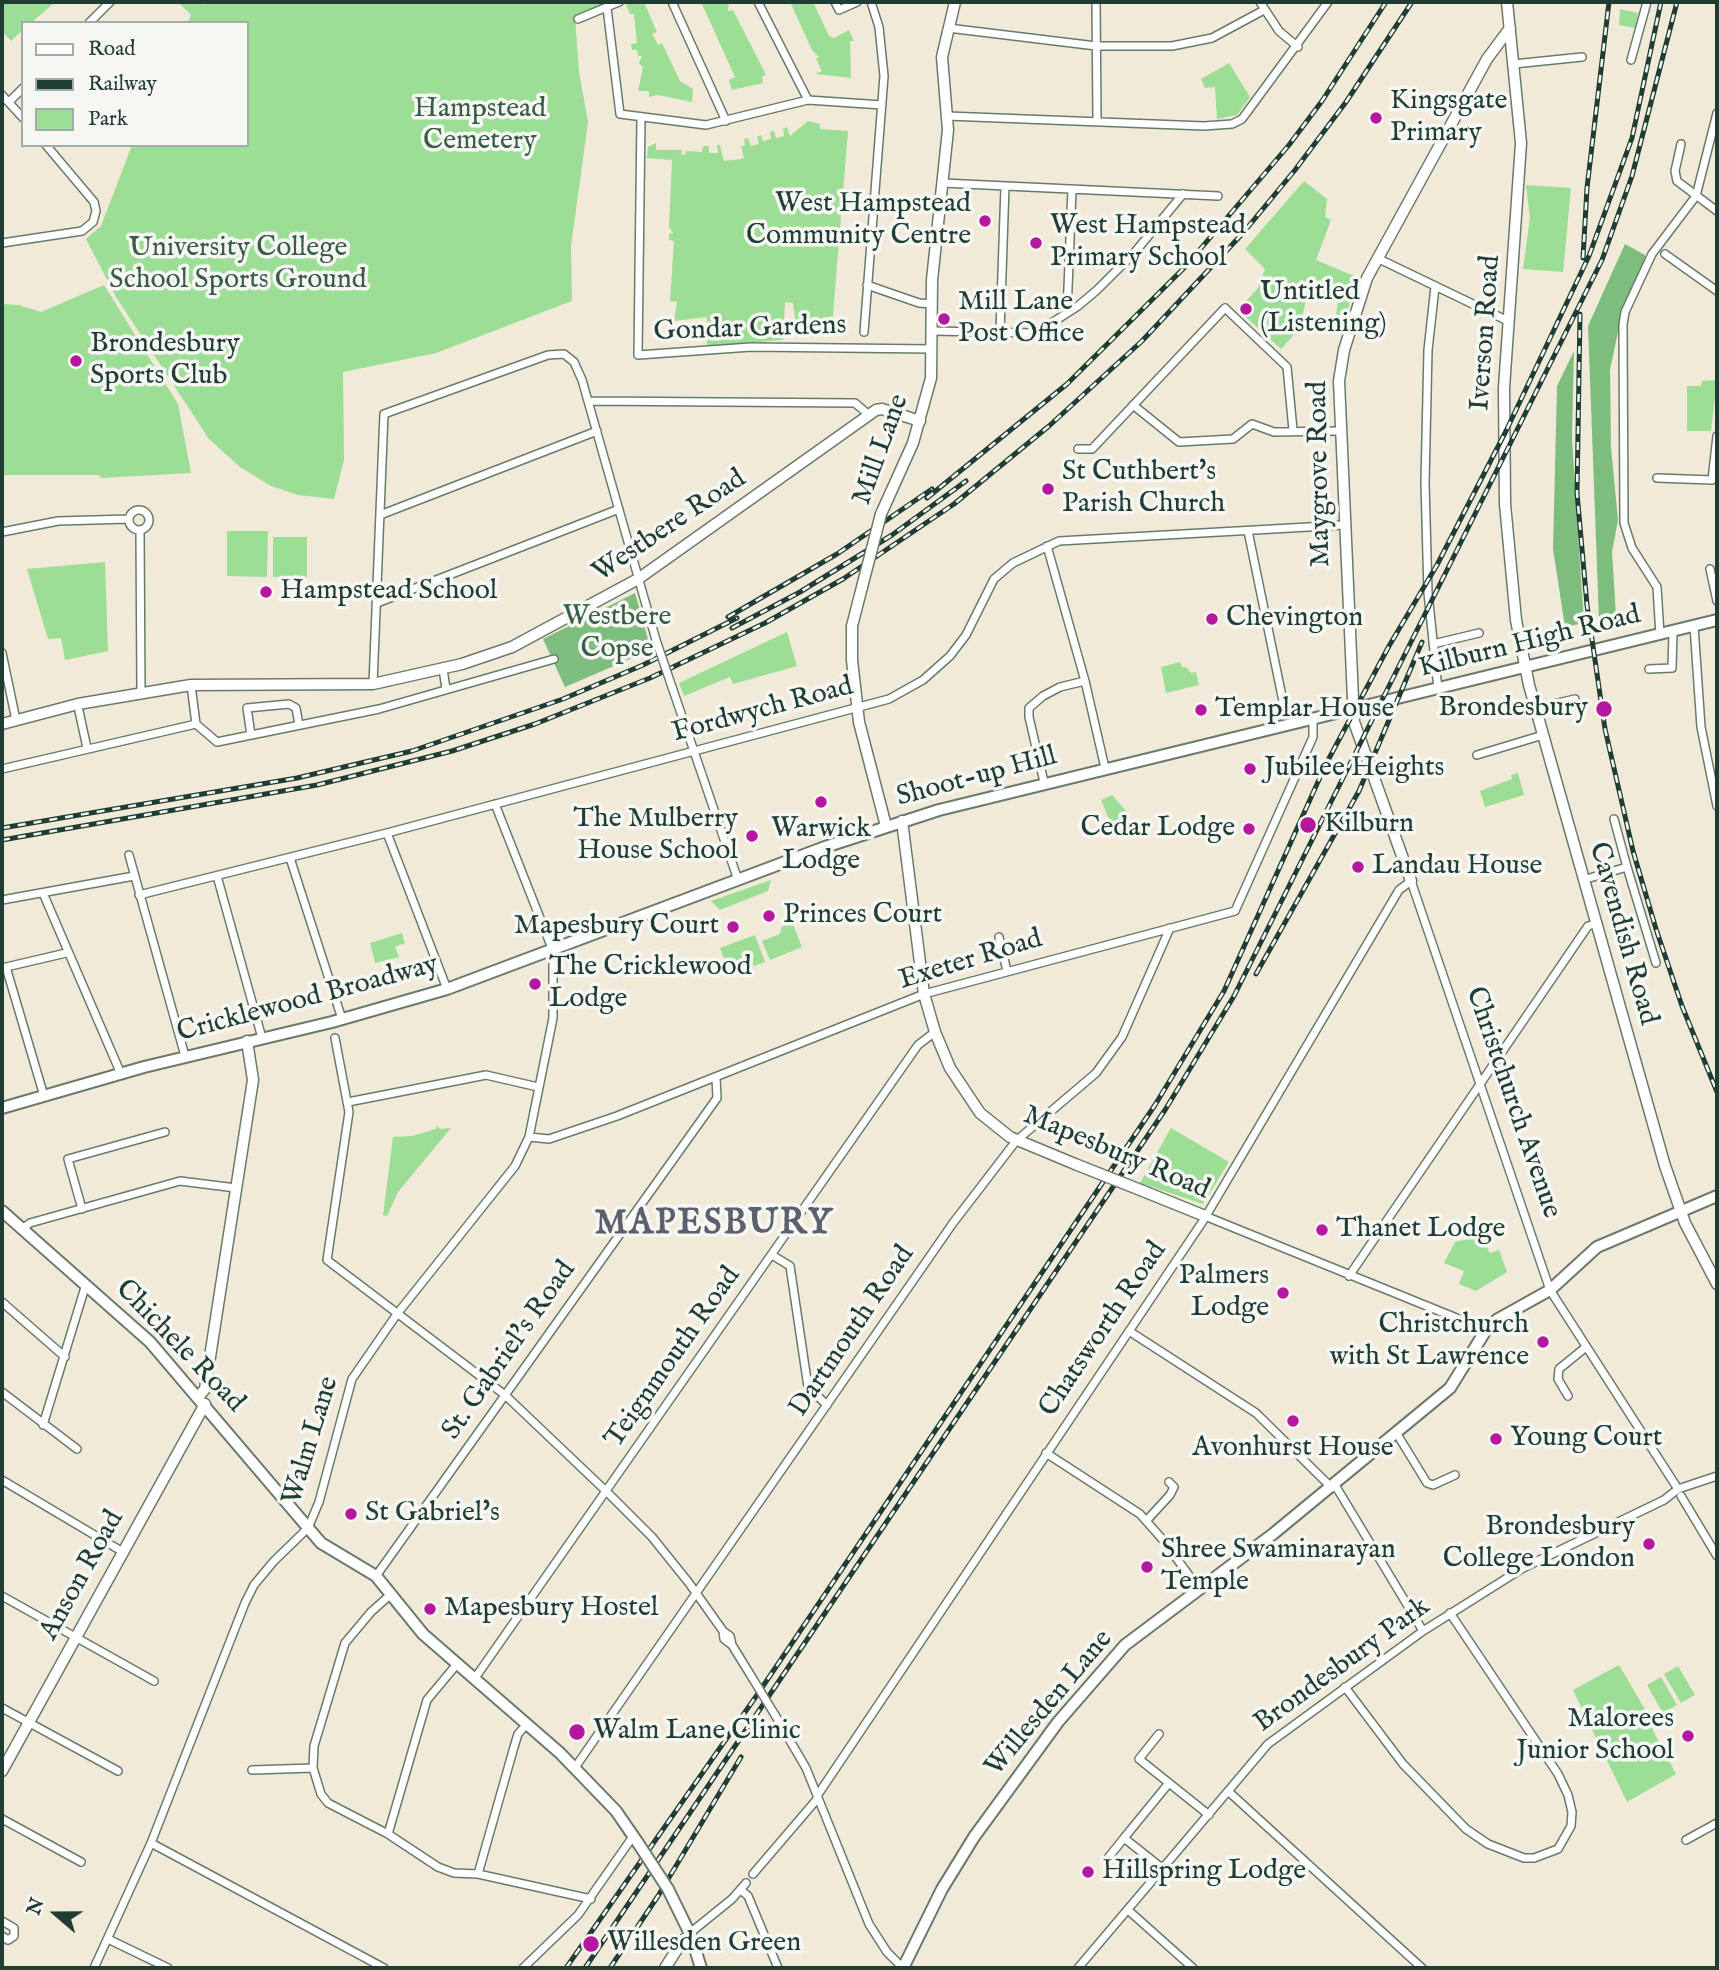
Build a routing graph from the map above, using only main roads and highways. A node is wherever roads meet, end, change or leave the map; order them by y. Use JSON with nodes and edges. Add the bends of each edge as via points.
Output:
{"nodes":[{"id":1,"x":1717,"y":620,"type":"edge"},
{"id":2,"x":1354,"y":709,"type":"joint"},
{"id":3,"x":623,"y":925,"type":"joint"},
{"id":4,"x":2,"y":1108,"type":"edge"},
{"id":5,"x":1717,"y":1196,"type":"edge"},
{"id":6,"x":2,"y":1211,"type":"edge"},
{"id":7,"x":308,"y":1528,"type":"joint"},
{"id":8,"x":701,"y":1968,"type":"edge"},
{"id":9,"x":903,"y":1968,"type":"edge"}],
"edges":[{"from":1,"to":2,"type":"main road","name":"Kilburn High Road"},
{"from":2,"to":3,"type":"main road","name":"Shoot-up Hill","via":[[1044,782],[902,821]]},
{"from":3,"to":4,"type":"main road","name":"Cricklewood Broadway","via":[[447,989]]},
{"from":5,"to":9,"type":"main road","name":"Willesden Lane","via":[[1597,1247],[1550,1290],[1498,1319],[1486,1330],[1451,1388],[1334,1486],[1125,1645],[1058,1722],[968,1846]]},
{"from":6,"to":7,"type":"main road","name":"Chichele Road","via":[[150,1342]]},
{"from":7,"to":8,"type":"main road","name":"Walm Lane","bridge":true,"via":[[330,1550],[376,1576],[423,1634],[527,1724],[616,1811],[668,1889]]}]}
